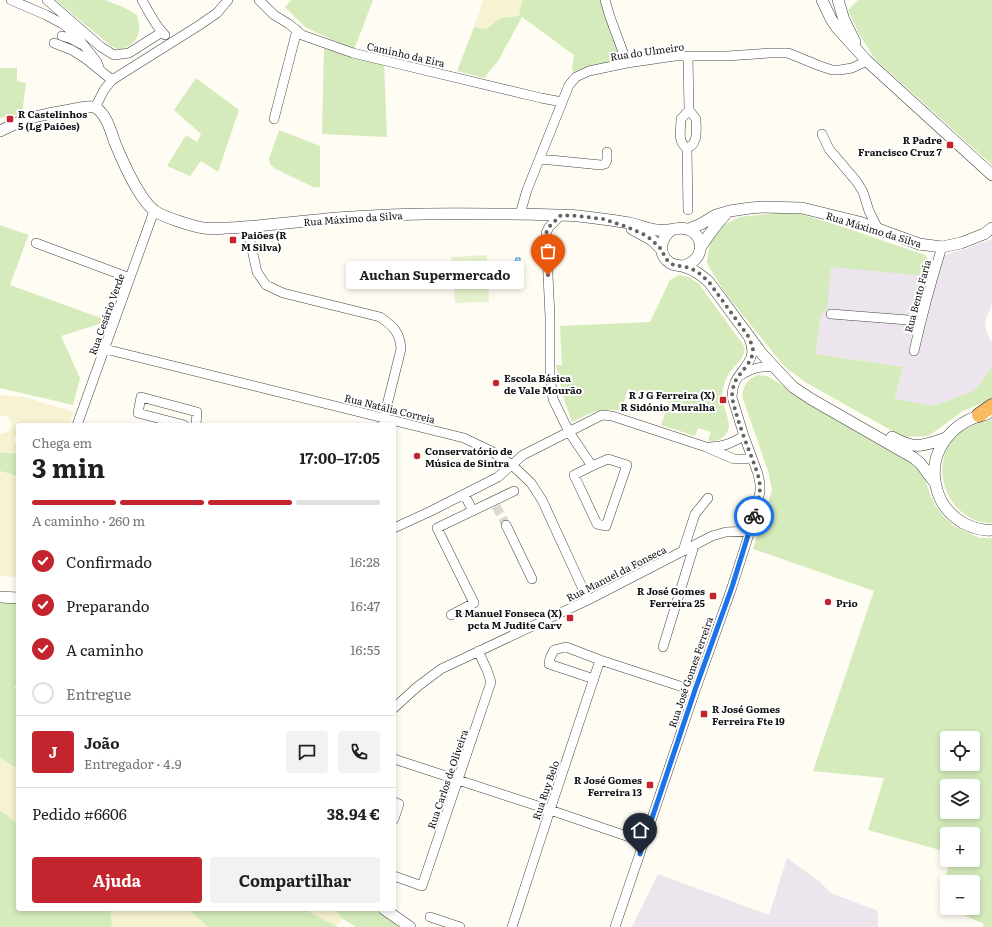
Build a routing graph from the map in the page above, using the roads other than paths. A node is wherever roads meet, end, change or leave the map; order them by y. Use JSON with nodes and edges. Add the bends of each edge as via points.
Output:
{"nodes":[{"id":1,"x":11,"y":0,"type":"edge"},
{"id":2,"x":47,"y":0,"type":"edge"},
{"id":3,"x":142,"y":0,"type":"edge"},
{"id":4,"x":228,"y":0,"type":"edge"},
{"id":5,"x":258,"y":0,"type":"edge"},
{"id":6,"x":605,"y":0,"type":"edge"},
{"id":7,"x":822,"y":0,"type":"edge"},
{"id":8,"x":838,"y":0,"type":"edge"},
{"id":9,"x":297,"y":30,"type":"junction"},
{"id":10,"x":162,"y":32,"type":"junction"},
{"id":11,"x":62,"y":36,"type":"dead end"},
{"id":12,"x":173,"y":42,"type":"junction"},
{"id":13,"x":54,"y":43,"type":"dead end"},
{"id":14,"x":86,"y":47,"type":"junction"},
{"id":15,"x":856,"y":49,"type":"junction"},
{"id":16,"x":688,"y":56,"type":"junction"},
{"id":17,"x":627,"y":63,"type":"junction"},
{"id":18,"x":870,"y":64,"type":"junction"},
{"id":19,"x":100,"y":70,"type":"junction"},
{"id":20,"x":112,"y":80,"type":"junction"},
{"id":21,"x":562,"y":102,"type":"junction"},
{"id":22,"x":95,"y":108,"type":"junction"},
{"id":23,"x":689,"y":110,"type":"junction"},
{"id":24,"x":274,"y":118,"type":"dead end"},
{"id":25,"x":0,"y":131,"type":"edge"},
{"id":26,"x":822,"y":134,"type":"dead end"},
{"id":27,"x":687,"y":148,"type":"junction"},
{"id":28,"x":608,"y":152,"type":"dead end"},
{"id":29,"x":540,"y":159,"type":"junction"},
{"id":30,"x":992,"y":175,"type":"edge"},
{"id":31,"x":688,"y":210,"type":"dead end"},
{"id":32,"x":154,"y":211,"type":"junction"},
{"id":33,"x":730,"y":211,"type":"junction"},
{"id":34,"x":869,"y":211,"type":"junction"},
{"id":35,"x":520,"y":214,"type":"junction"},
{"id":36,"x":561,"y":215,"type":"junction"},
{"id":37,"x":603,"y":219,"type":"junction"},
{"id":38,"x":858,"y":222,"type":"junction"},
{"id":39,"x":247,"y":227,"type":"junction"},
{"id":40,"x":992,"y":228,"type":"edge"},
{"id":41,"x":674,"y":229,"type":"junction"},
{"id":42,"x":689,"y":229,"type":"junction"},
{"id":43,"x":878,"y":229,"type":"junction"},
{"id":44,"x":36,"y":243,"type":"dead end"},
{"id":45,"x":942,"y":247,"type":"junction"},
{"id":46,"x":700,"y":249,"type":"junction"},
{"id":47,"x":662,"y":250,"type":"junction"},
{"id":48,"x":683,"y":266,"type":"junction"},
{"id":49,"x":130,"y":278,"type":"junction"},
{"id":50,"x":709,"y":282,"type":"junction"},
{"id":51,"x":831,"y":314,"type":"dead end"},
{"id":52,"x":921,"y":321,"type":"junction"},
{"id":53,"x":748,"y":336,"type":"junction"},
{"id":54,"x":105,"y":349,"type":"junction"},
{"id":55,"x":914,"y":351,"type":"dead end"},
{"id":56,"x":776,"y":369,"type":"junction"},
{"id":57,"x":739,"y":377,"type":"junction"},
{"id":58,"x":992,"y":406,"type":"edge"},
{"id":59,"x":986,"y":414,"type":"edge"},
{"id":60,"x":383,"y":422,"type":"edge"},
{"id":61,"x":78,"y":423,"type":"edge"},
{"id":62,"x":176,"y":423,"type":"edge"},
{"id":63,"x":196,"y":423,"type":"edge"},
{"id":64,"x":396,"y":425,"type":"edge"},
{"id":65,"x":569,"y":432,"type":"junction"},
{"id":66,"x":744,"y":436,"type":"junction"},
{"id":67,"x":946,"y":438,"type":"junction"},
{"id":68,"x":706,"y":447,"type":"junction"},
{"id":69,"x":752,"y":459,"type":"junction"},
{"id":70,"x":512,"y":465,"type":"junction"},
{"id":71,"x":592,"y":466,"type":"junction"},
{"id":72,"x":935,"y":483,"type":"junction"},
{"id":73,"x":514,"y":491,"type":"dead end"},
{"id":74,"x":464,"y":494,"type":"junction"},
{"id":75,"x":708,"y":498,"type":"dead end"},
{"id":76,"x":473,"y":511,"type":"junction"},
{"id":77,"x":506,"y":525,"type":"tunnel mouth"},
{"id":78,"x":396,"y":527,"type":"edge"},
{"id":79,"x":992,"y":530,"type":"edge"},
{"id":80,"x":750,"y":531,"type":"junction"},
{"id":81,"x":694,"y":546,"type":"junction"},
{"id":82,"x":683,"y":552,"type":"junction"},
{"id":83,"x":532,"y":579,"type":"dead end"},
{"id":84,"x":0,"y":597,"type":"edge"},
{"id":85,"x":16,"y":598,"type":"edge"},
{"id":86,"x":588,"y":600,"type":"junction"},
{"id":87,"x":451,"y":615,"type":"dead end"},
{"id":88,"x":663,"y":647,"type":"dead end"},
{"id":89,"x":478,"y":651,"type":"junction"},
{"id":90,"x":600,"y":660,"type":"junction"},
{"id":91,"x":594,"y":679,"type":"junction"},
{"id":92,"x":695,"y":690,"type":"junction"},
{"id":93,"x":396,"y":706,"type":"edge"},
{"id":94,"x":396,"y":760,"type":"edge"},
{"id":95,"x":458,"y":780,"type":"junction"},
{"id":96,"x":396,"y":803,"type":"edge"},
{"id":97,"x":550,"y":810,"type":"junction"},
{"id":98,"x":396,"y":813,"type":"edge"},
{"id":99,"x":644,"y":842,"type":"junction"},
{"id":100,"x":396,"y":877,"type":"edge"},
{"id":101,"x":387,"y":911,"type":"edge"},
{"id":102,"x":430,"y":917,"type":"dead end"},
{"id":103,"x":410,"y":927,"type":"edge"},
{"id":104,"x":460,"y":927,"type":"edge"},
{"id":105,"x":512,"y":927,"type":"edge"},
{"id":106,"x":615,"y":927,"type":"edge"}],
"edges":[{"from":1,"to":14,"type":"street","via":[[62,24]]},
{"from":2,"to":10,"type":"street","via":[[101,47],[114,55],[129,53]]},
{"from":3,"to":10,"type":"street"},
{"from":4,"to":12,"type":"street","via":[[217,13]]},
{"from":5,"to":9,"type":"street","name":"Caminho da Eira","via":[[274,16]]},
{"from":6,"to":17,"type":"street"},
{"from":7,"to":15,"type":"street","via":[[837,28]]},
{"from":8,"to":15,"type":"street"},
{"from":9,"to":21,"type":"street","name":"Caminho da Eira","via":[[302,35],[353,53]]},
{"from":9,"to":24,"type":"street"},
{"from":10,"to":12,"type":"street"},
{"from":11,"to":14,"type":"street"},
{"from":12,"to":20,"type":"street"},
{"from":13,"to":19,"type":"street","via":[[72,50]]},
{"from":14,"to":19,"type":"street"},
{"from":15,"to":18,"type":"street"},
{"from":16,"to":17,"type":"street","name":"Rua do Ulmeiro"},
{"from":16,"to":18,"type":"street","name":"Rua do Ulmeiro","via":[[788,53],[832,70]]},
{"from":16,"to":23,"type":"street"},
{"from":17,"to":21,"type":"street","name":"Rua do Ulmeiro","via":[[576,76]]},
{"from":18,"to":30,"type":"street"},
{"from":19,"to":20,"type":"street"},
{"from":20,"to":22,"type":"street"},
{"from":21,"to":29,"type":"street","name":"Rua do Ulmeiro"},
{"from":22,"to":25,"type":"street","via":[[86,107],[25,119]]},
{"from":22,"to":32,"type":"street","name":"Rua Máximo da Silva","via":[[107,122],[120,156],[141,195]]},
{"from":23,"to":27,"type":"street","via":[[681,119],[680,140]]},
{"from":23,"to":27,"type":"street","via":[[696,119],[695,141],[692,147]]},
{"from":26,"to":34,"type":"street","via":[[829,149],[857,182]]},
{"from":27,"to":31,"type":"street"},
{"from":28,"to":29,"type":"street","via":[[606,164],[601,165]]},
{"from":29,"to":35,"type":"street","name":"Rua do Ulmeiro"},
{"from":32,"to":39,"type":"street","name":"Rua Máximo da Silva","via":[[202,228]]},
{"from":32,"to":49,"type":"street","name":"Rua Cesário Verde"},
{"from":33,"to":38,"type":"street","name":"Rua Máximo da Silva","via":[[763,207],[802,208]]},
{"from":33,"to":42,"type":"street","name":"Rua Máximo da Silva"},
{"from":33,"to":46,"type":"street","via":[[717,223]]},
{"from":34,"to":38,"type":"street"},
{"from":34,"to":43,"type":"street"},
{"from":35,"to":36,"type":"street","name":"Rua Máximo da Silva"},
{"from":35,"to":39,"type":"street","name":"Rua Máximo da Silva","via":[[401,214]]},
{"from":36,"to":37,"type":"street","name":"Rua Máximo da Silva"},
{"from":36,"to":65,"type":"street","via":[[546,233],[550,376],[553,399]]},
{"from":37,"to":41,"type":"street","name":"Rua Máximo da Silva","via":[[652,230]]},
{"from":37,"to":47,"type":"street","name":"Rua Máximo da Silva","via":[[645,235]]},
{"from":38,"to":43,"type":"street","name":"Rua Máximo da Silva"},
{"from":39,"to":60,"type":"street","via":[[257,272],[266,285],[283,293],[380,317],[393,327],[400,340],[401,349]]},
{"from":40,"to":45,"type":"street","name":"Rua Máximo da Silva","via":[[961,243]]},
{"from":41,"to":42,"type":"street"},
{"from":41,"to":47,"type":"street","via":[[664,237]]},
{"from":42,"to":46,"type":"street","via":[[698,237]]},
{"from":43,"to":45,"type":"street","name":"Rua Máximo da Silva","via":[[919,244]]},
{"from":44,"to":49,"type":"street"},
{"from":45,"to":52,"type":"street","name":"Rua Bento Faria"},
{"from":46,"to":48,"type":"street","via":[[694,261]]},
{"from":46,"to":50,"type":"street"},
{"from":47,"to":48,"type":"street","via":[[670,263]]},
{"from":48,"to":50,"type":"street","via":[[692,269]]},
{"from":49,"to":54,"type":"street","name":"Rua Cesário Verde"},
{"from":50,"to":53,"type":"street"},
{"from":51,"to":52,"type":"street"},
{"from":52,"to":55,"type":"street","name":"Rua Bento Faria"},
{"from":53,"to":56,"type":"street"},
{"from":53,"to":57,"type":"street","name":"Rua José Gomes Ferreira","via":[[752,345],[752,357]]},
{"from":54,"to":60,"type":"street","name":"Rua Natália Correia"},
{"from":54,"to":61,"type":"street","name":"Rua Cesário Verde"},
{"from":56,"to":57,"type":"street","via":[[759,367]]},
{"from":56,"to":67,"type":"street","via":[[906,444],[920,446]]},
{"from":56,"to":72,"type":"street","via":[[793,387],[811,399],[914,458]]},
{"from":57,"to":66,"type":"street","name":"Rua José Gomes Ferreira","via":[[734,385],[732,397]]},
{"from":58,"to":59,"type":"highway"},
{"from":59,"to":67,"type":"street","via":[[964,422]]},
{"from":62,"to":63,"type":"street","via":[[138,413],[141,397],[198,412]]},
{"from":64,"to":70,"type":"street","name":"Rua Natália Correia","via":[[464,438],[488,449]]},
{"from":65,"to":68,"type":"street","via":[[598,416],[607,415]]},
{"from":65,"to":70,"type":"street","via":[[523,455]]},
{"from":65,"to":71,"type":"street"},
{"from":66,"to":68,"type":"street","via":[[729,445]]},
{"from":66,"to":69,"type":"street","name":"Rua José Gomes Ferreira"},
{"from":67,"to":72,"type":"street","via":[[937,456],[934,469]]},
{"from":68,"to":69,"type":"street","via":[[734,459]]},
{"from":69,"to":80,"type":"street","name":"Rua José Gomes Ferreira","via":[[758,474],[760,492]]},
{"from":70,"to":74,"type":"street","via":[[498,477]]},
{"from":70,"to":86,"type":"street","name":"Rua Natália Correia","via":[[531,483],[542,500]]},
{"from":71,"to":71,"type":"street","via":[[574,476],[597,524],[606,526],[626,464],[608,459]]},
{"from":72,"to":79,"type":"street","via":[[941,501],[952,515],[970,526]]},
{"from":73,"to":76,"type":"street","via":[[495,503]]},
{"from":74,"to":76,"type":"street"},
{"from":74,"to":78,"type":"street"},
{"from":75,"to":82,"type":"street","via":[[695,514]]},
{"from":76,"to":87,"type":"street","via":[[437,528],[474,603]]},
{"from":77,"to":83,"type":"street"},
{"from":80,"to":81,"type":"street","name":"Rua Manuel da Fonseca","via":[[726,532]]},
{"from":80,"to":92,"type":"street","name":"Rua José Gomes Ferreira"},
{"from":81,"to":82,"type":"street","name":"Rua Manuel da Fonseca"},
{"from":81,"to":88,"type":"street"},
{"from":82,"to":86,"type":"street","name":"Rua Manuel da Fonseca"},
{"from":84,"to":85,"type":"street"},
{"from":86,"to":89,"type":"street","name":"Rua Manuel da Fonseca"},
{"from":89,"to":93,"type":"street","name":"Rua Manuel da Fonseca","via":[[441,669]]},
{"from":89,"to":95,"type":"street","name":"Rua Carlos de Oliveira","via":[[491,682]]},
{"from":90,"to":91,"type":"street","name":"Rua Ruy Belo"},
{"from":90,"to":91,"type":"street","via":[[566,647],[554,650],[550,658],[549,664]]},
{"from":90,"to":92,"type":"street"},
{"from":91,"to":97,"type":"street","name":"Rua Ruy Belo"},
{"from":92,"to":99,"type":"street","name":"Rua José Gomes Ferreira"},
{"from":94,"to":95,"type":"street"},
{"from":95,"to":97,"type":"street"},
{"from":95,"to":100,"type":"street","name":"Rua Carlos de Oliveira","via":[[422,886]]},
{"from":96,"to":98,"type":"street","via":[[399,804]]},
{"from":97,"to":99,"type":"street"},
{"from":97,"to":105,"type":"street","name":"Rua Ruy Belo"},
{"from":99,"to":106,"type":"street","name":"Rua José Gomes Ferreira"},
{"from":101,"to":103,"type":"street"},
{"from":102,"to":104,"type":"street"}]}
